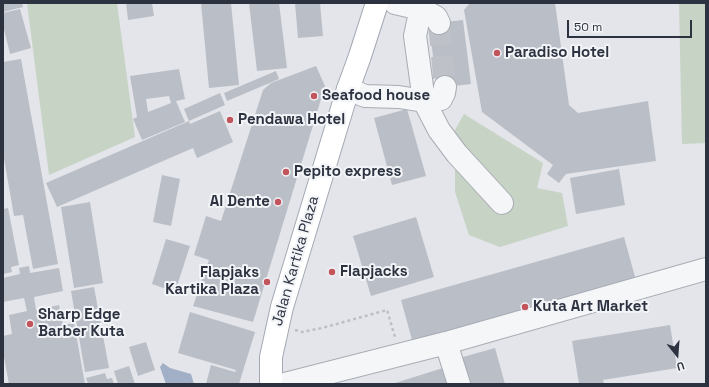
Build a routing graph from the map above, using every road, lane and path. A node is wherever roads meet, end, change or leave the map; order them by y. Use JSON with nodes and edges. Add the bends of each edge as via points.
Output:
{"nodes":[{"id":1,"x":377,"y":3,"type":"edge"},
{"id":2,"x":395,"y":3,"type":"edge"},
{"id":3,"x":421,"y":6,"type":"edge"},
{"id":4,"x":439,"y":23,"type":"tunnel mouth"},
{"id":5,"x":444,"y":87,"type":"tunnel mouth"},
{"id":6,"x":348,"y":89,"type":"junction"},
{"id":7,"x":424,"y":101,"type":"junction"},
{"id":8,"x":502,"y":203,"type":"dead end"},
{"id":9,"x":706,"y":269,"type":"edge"},
{"id":10,"x":278,"y":324,"type":"junction"},
{"id":11,"x":446,"y":343,"type":"junction"},
{"id":12,"x":400,"y":354,"type":"junction"},
{"id":13,"x":271,"y":384,"type":"edge"},
{"id":14,"x":285,"y":384,"type":"edge"},
{"id":15,"x":458,"y":384,"type":"edge"}],
"edges":[{"from":1,"to":6,"type":"main road","name":"Jalan Kartika Plaza"},
{"from":2,"to":3,"type":"lane"},
{"from":3,"to":4,"type":"lane","via":[[436,17]]},
{"from":3,"to":7,"type":"lane","via":[[416,36]]},
{"from":5,"to":7,"type":"lane","via":[[441,99]]},
{"from":6,"to":7,"type":"lane","via":[[365,96]]},
{"from":6,"to":10,"type":"main road","name":"Jalan Kartika Plaza","via":[[302,236]]},
{"from":7,"to":8,"type":"lane","via":[[439,130]]},
{"from":9,"to":11,"type":"lane"},
{"from":10,"to":12,"type":"path","via":[[302,332],[387,310]]},
{"from":10,"to":13,"type":"main road","name":"Jalan Kartika Plaza","via":[[271,357]]},
{"from":11,"to":12,"type":"lane"},
{"from":11,"to":15,"type":"lane"},
{"from":12,"to":14,"type":"lane"}]}
